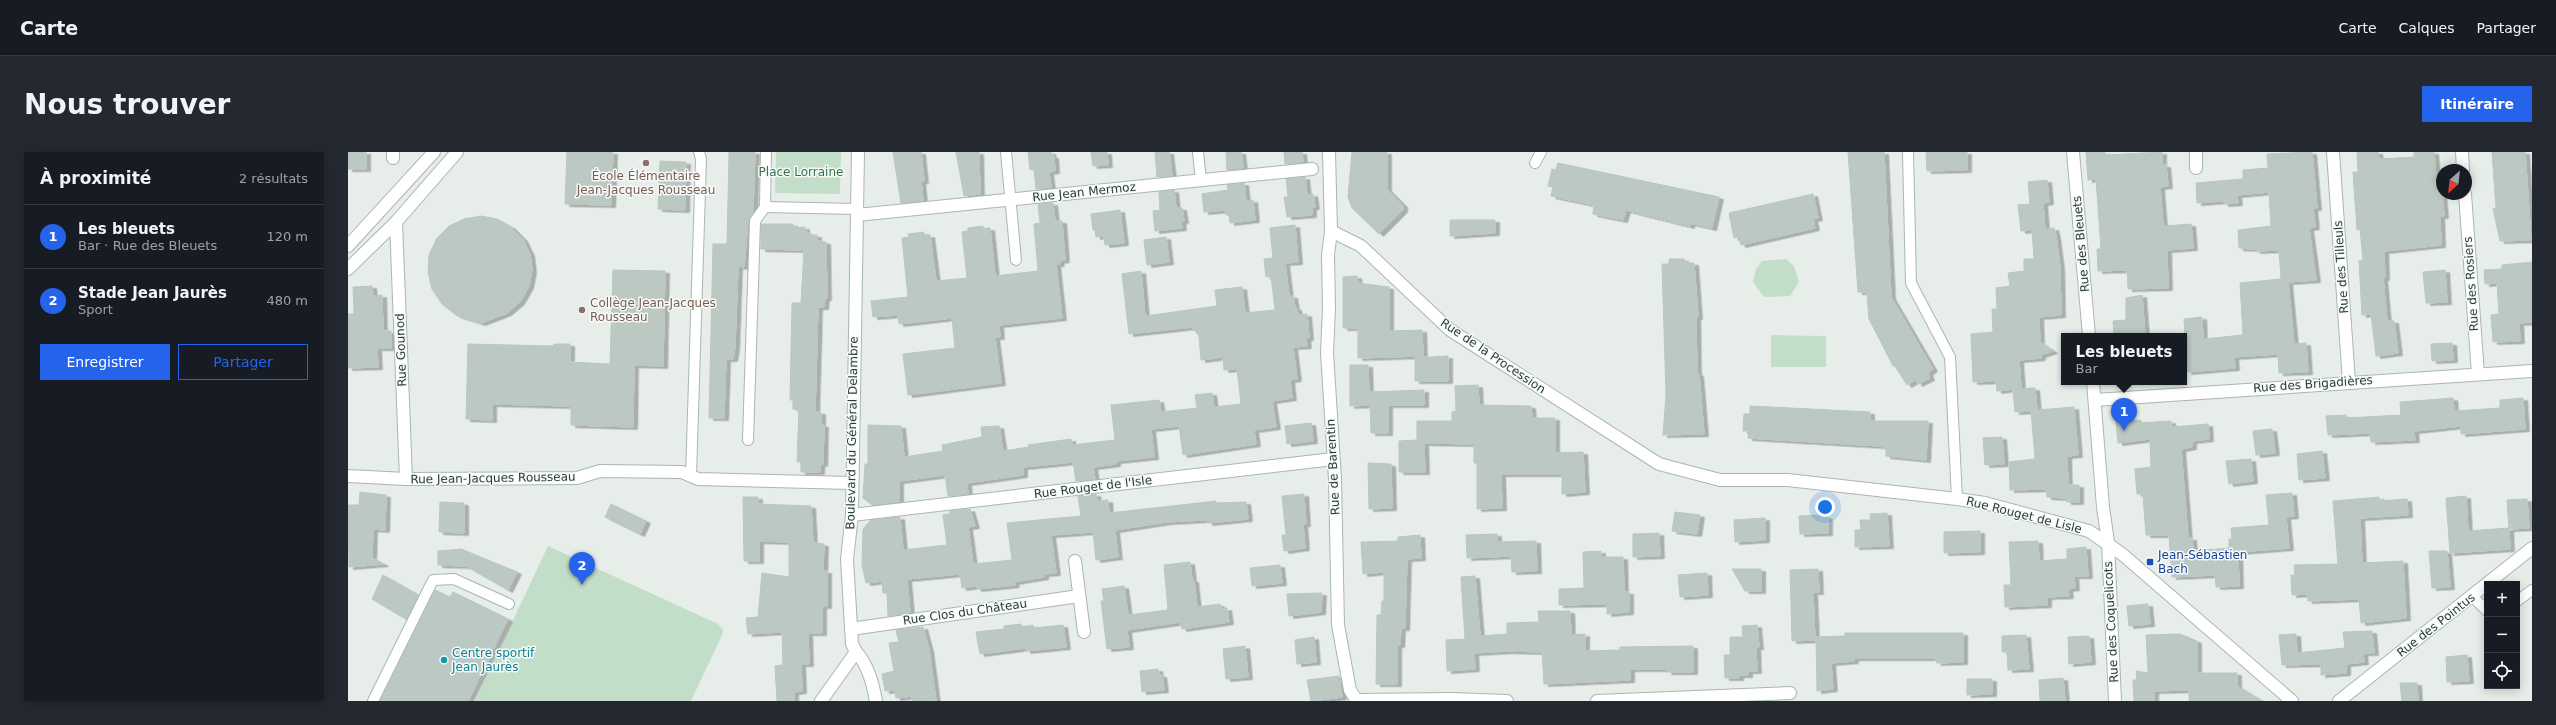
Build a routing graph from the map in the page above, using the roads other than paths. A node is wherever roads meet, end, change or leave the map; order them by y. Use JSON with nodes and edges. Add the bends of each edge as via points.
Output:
{"nodes":[{"id":1,"x":434,"y":152,"type":"edge"},
{"id":2,"x":456,"y":152,"type":"edge"},
{"id":3,"x":699,"y":152,"type":"edge"},
{"id":4,"x":766,"y":152,"type":"edge"},
{"id":5,"x":858,"y":152,"type":"edge"},
{"id":6,"x":1006,"y":152,"type":"edge"},
{"id":7,"x":1198,"y":152,"type":"edge"},
{"id":8,"x":1329,"y":152,"type":"edge"},
{"id":9,"x":1541,"y":152,"type":"edge"},
{"id":10,"x":1908,"y":152,"type":"edge"},
{"id":11,"x":2073,"y":152,"type":"edge"},
{"id":12,"x":2196,"y":152,"type":"edge"},
{"id":13,"x":2333,"y":152,"type":"edge"},
{"id":14,"x":2462,"y":152,"type":"edge"},
{"id":15,"x":1535,"y":163,"type":"dead end"},
{"id":16,"x":2463,"y":164,"type":"edge"},
{"id":17,"x":2196,"y":168,"type":"dead end"},
{"id":18,"x":1312,"y":169,"type":"dead end"},
{"id":19,"x":1201,"y":181,"type":"junction"},
{"id":20,"x":1010,"y":200,"type":"junction"},
{"id":21,"x":2465,"y":200,"type":"edge"},
{"id":22,"x":765,"y":207,"type":"junction"},
{"id":23,"x":857,"y":212,"type":"junction"},
{"id":24,"x":396,"y":222,"type":"junction"},
{"id":25,"x":1331,"y":231,"type":"junction"},
{"id":26,"x":348,"y":246,"type":"edge"},
{"id":27,"x":1016,"y":260,"type":"dead end"},
{"id":28,"x":348,"y":269,"type":"edge"},
{"id":29,"x":2089,"y":333,"type":"edge"},
{"id":30,"x":2532,"y":371,"type":"edge"},
{"id":31,"x":2478,"y":374,"type":"junction"},
{"id":32,"x":2349,"y":382,"type":"junction"},
{"id":33,"x":2093,"y":385,"type":"edge"},
{"id":34,"x":2095,"y":400,"type":"junction"},
{"id":35,"x":748,"y":440,"type":"dead end"},
{"id":36,"x":1333,"y":459,"type":"junction"},
{"id":37,"x":348,"y":476,"type":"edge"},
{"id":38,"x":691,"y":476,"type":"junction"},
{"id":39,"x":406,"y":479,"type":"junction"},
{"id":40,"x":1720,"y":480,"type":"joint"},
{"id":41,"x":851,"y":483,"type":"junction"},
{"id":42,"x":1958,"y":498,"type":"junction"},
{"id":43,"x":852,"y":515,"type":"junction"},
{"id":44,"x":2108,"y":542,"type":"junction"},
{"id":45,"x":2532,"y":548,"type":"edge"},
{"id":46,"x":1075,"y":561,"type":"dead end"},
{"id":47,"x":2532,"y":590,"type":"edge"},
{"id":48,"x":1079,"y":596,"type":"junction"},
{"id":49,"x":2472,"y":596,"type":"junction"},
{"id":50,"x":2520,"y":599,"type":"edge"},
{"id":51,"x":509,"y":604,"type":"dead end"},
{"id":52,"x":2484,"y":608,"type":"edge"},
{"id":53,"x":851,"y":629,"type":"junction"},
{"id":54,"x":1084,"y":632,"type":"dead end"},
{"id":55,"x":856,"y":652,"type":"junction"},
{"id":56,"x":1790,"y":693,"type":"dead end"},
{"id":57,"x":373,"y":701,"type":"edge"},
{"id":58,"x":822,"y":701,"type":"edge"},
{"id":59,"x":876,"y":701,"type":"edge"},
{"id":60,"x":1356,"y":701,"type":"edge"},
{"id":61,"x":1507,"y":701,"type":"edge"},
{"id":62,"x":1597,"y":701,"type":"edge"},
{"id":63,"x":2115,"y":701,"type":"edge"},
{"id":64,"x":2292,"y":701,"type":"edge"},
{"id":65,"x":2339,"y":701,"type":"edge"}],
"edges":[{"from":1,"to":26,"type":"street"},
{"from":2,"to":24,"type":"street"},
{"from":3,"to":38,"type":"lane","via":[[702,159]]},
{"from":4,"to":22,"type":"lane"},
{"from":5,"to":23,"type":"street","name":"Boulevard du Général Delambre"},
{"from":6,"to":20,"type":"lane"},
{"from":7,"to":19,"type":"lane"},
{"from":8,"to":25,"type":"street"},
{"from":9,"to":15,"type":"lane"},
{"from":10,"to":42,"type":"lane","via":[[1911,282],[1950,357]]},
{"from":11,"to":29,"type":"street","name":"Rue des Bleuets"},
{"from":12,"to":17,"type":"street"},
{"from":13,"to":32,"type":"street","name":"Rue des Tilleuls"},
{"from":14,"to":16,"type":"street"},
{"from":18,"to":19,"type":"street","name":"Rue Jean Mermoz"},
{"from":19,"to":20,"type":"street","name":"Rue Jean Mermoz"},
{"from":20,"to":23,"type":"street","name":"Rue Jean Mermoz"},
{"from":20,"to":27,"type":"lane"},
{"from":21,"to":31,"type":"street","name":"Rue des Rosiers"},
{"from":22,"to":23,"type":"lane"},
{"from":22,"to":35,"type":"lane","via":[[755,221]]},
{"from":23,"to":41,"type":"street","name":"Boulevard du Général Delambre"},
{"from":24,"to":28,"type":"street"},
{"from":24,"to":39,"type":"street","name":"Rue Gounod"},
{"from":25,"to":36,"type":"street","name":"Rue de Barentin","via":[[1328,255],[1330,308],[1327,353]]},
{"from":25,"to":40,"type":"street","name":"Rue de la Procession","via":[[1361,246],[1450,330],[1635,450],[1659,464]]},
{"from":30,"to":31,"type":"street","name":"Rue des Brigadières"},
{"from":31,"to":32,"type":"street","name":"Rue des Brigadières"},
{"from":32,"to":34,"type":"street","name":"Rue des Brigadières"},
{"from":33,"to":34,"type":"street"},
{"from":34,"to":44,"type":"street","via":[[2102,507]]},
{"from":36,"to":43,"type":"street","name":"Rue Rouget de l'Isle"},
{"from":36,"to":60,"type":"street","name":"Rue de Barentin","via":[[1338,625],[1350,690]]},
{"from":37,"to":39,"type":"street","name":"Rue Jean-Jacques Rousseau"},
{"from":38,"to":39,"type":"street","name":"Rue Jean-Jacques Rousseau","via":[[682,472],[600,471],[577,478]]},
{"from":38,"to":41,"type":"street","name":"Rue Jean-Jacques Rousseau","via":[[698,479]]},
{"from":40,"to":42,"type":"street","name":"Rue Rouget de Lisle","via":[[1788,480]]},
{"from":41,"to":43,"type":"street","name":"Boulevard du Général Delambre"},
{"from":42,"to":44,"type":"street","name":"Rue Rouget de Lisle","via":[[2089,531]]},
{"from":43,"to":53,"type":"street","name":"Boulevard du Général Delambre","via":[[847,559]]},
{"from":44,"to":63,"type":"street","name":"Rue des Coquelicots"},
{"from":44,"to":64,"type":"street","name":"Rue Rouget de Lisle"},
{"from":45,"to":49,"type":"street","name":"Rue des Pointus"},
{"from":46,"to":48,"type":"street"},
{"from":47,"to":50,"type":"lane"},
{"from":48,"to":53,"type":"street","name":"Rue Clos du Château"},
{"from":48,"to":54,"type":"street"},
{"from":49,"to":52,"type":"lane"},
{"from":49,"to":65,"type":"street","name":"Rue des Pointus"},
{"from":51,"to":57,"type":"lane","via":[[454,579],[433,580]]},
{"from":53,"to":55,"type":"street","name":"Boulevard du Général Delambre","via":[[852,644]]},
{"from":55,"to":58,"type":"street"},
{"from":55,"to":59,"type":"street","name":"Boulevard du Général Delambre","via":[[861,657],[872,682]]},
{"from":56,"to":62,"type":"street"},
{"from":60,"to":61,"type":"street","via":[[1452,698]]}]}
